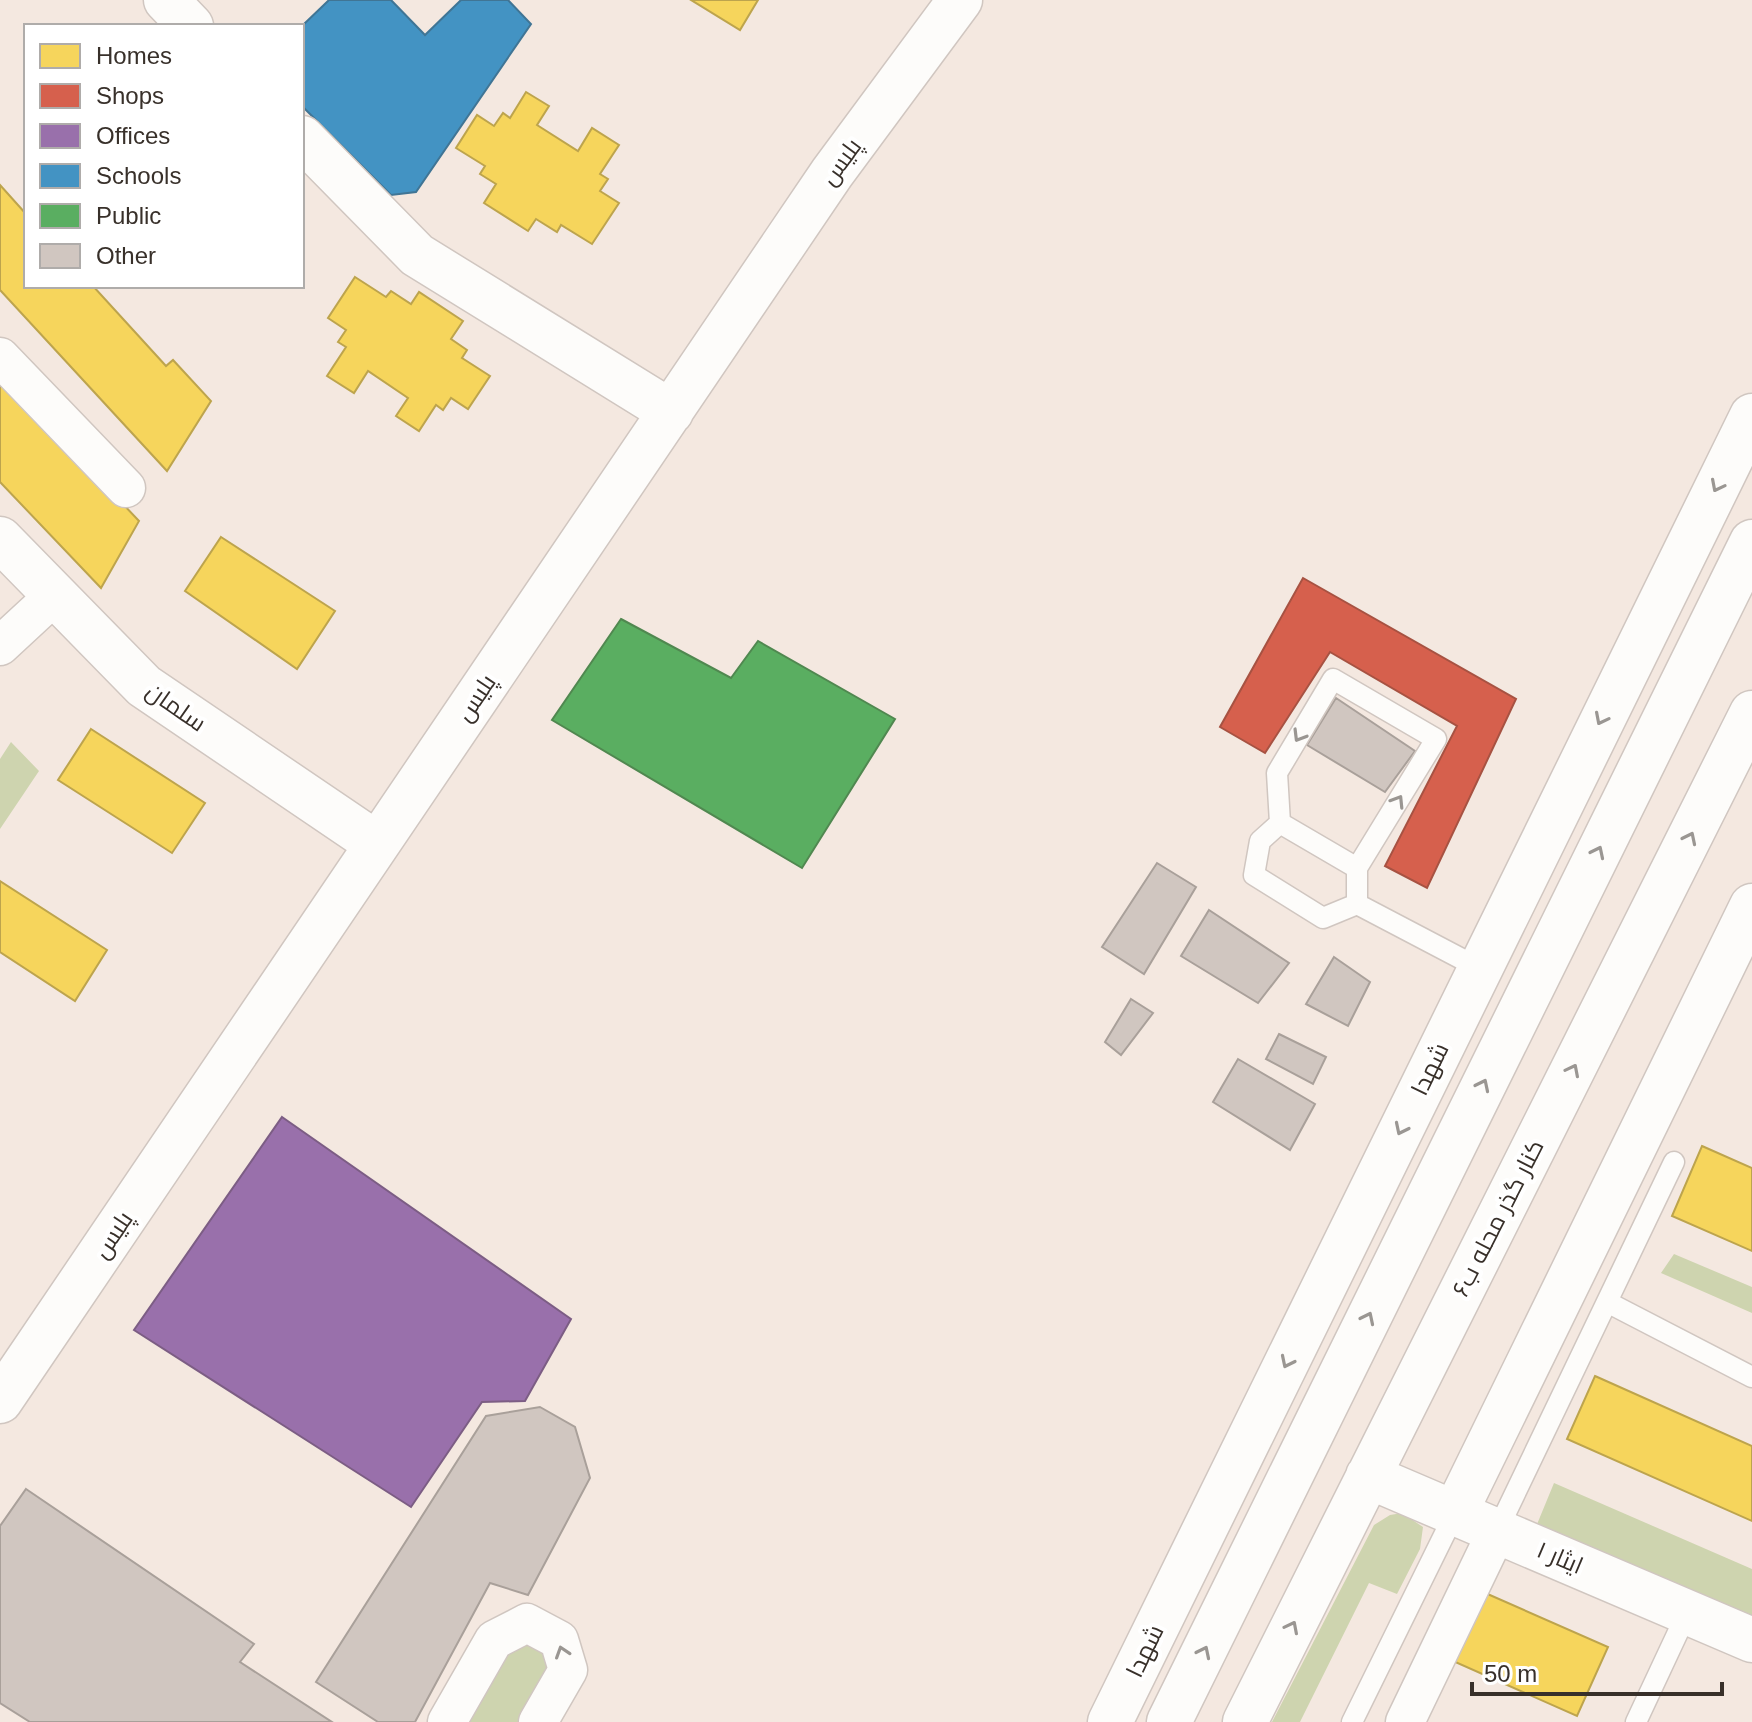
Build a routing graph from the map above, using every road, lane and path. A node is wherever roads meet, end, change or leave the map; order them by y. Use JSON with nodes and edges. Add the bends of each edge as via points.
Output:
{"nodes":[{"id":1,"x":166,"y":0,"type":"edge"},
{"id":2,"x":960,"y":0,"type":"edge"},
{"id":3,"x":189,"y":24,"type":"edge"},
{"id":4,"x":304,"y":140,"type":"edge"},
{"id":5,"x":0,"y":357,"type":"edge"},
{"id":6,"x":671,"y":412,"type":"junction"},
{"id":7,"x":1752,"y":416,"type":"edge"},
{"id":8,"x":126,"y":488,"type":"dead end"},
{"id":9,"x":1752,"y":542,"type":"edge"},
{"id":10,"x":3,"y":548,"type":"edge"},
{"id":11,"x":54,"y":596,"type":"junction"},
{"id":12,"x":0,"y":646,"type":"edge"},
{"id":13,"x":1752,"y":713,"type":"edge"},
{"id":14,"x":1580,"y":760,"type":"junction"},
{"id":15,"x":1631,"y":787,"type":"junction"},
{"id":16,"x":1280,"y":823,"type":"junction"},
{"id":17,"x":377,"y":844,"type":"junction"},
{"id":18,"x":1357,"y":868,"type":"junction"},
{"id":19,"x":1357,"y":904,"type":"junction"},
{"id":20,"x":1752,"y":906,"type":"edge"},
{"id":21,"x":1479,"y":968,"type":"junction"},
{"id":22,"x":1674,"y":1162,"type":"dead end"},
{"id":23,"x":1607,"y":1302,"type":"junction"},
{"id":24,"x":1752,"y":1377,"type":"edge"},
{"id":25,"x":0,"y":1401,"type":"edge"},
{"id":26,"x":1368,"y":1476,"type":"junction"},
{"id":27,"x":1455,"y":1513,"type":"junction"},
{"id":28,"x":1497,"y":1531,"type":"junction"},
{"id":29,"x":1687,"y":1613,"type":"junction"},
{"id":30,"x":1752,"y":1640,"type":"edge"},
{"id":31,"x":447,"y":1722,"type":"edge"},
{"id":32,"x":538,"y":1722,"type":"edge"},
{"id":33,"x":1110,"y":1722,"type":"edge"},
{"id":34,"x":1169,"y":1722,"type":"edge"},
{"id":35,"x":1245,"y":1722,"type":"edge"},
{"id":36,"x":1352,"y":1722,"type":"edge"},
{"id":37,"x":1405,"y":1722,"type":"edge"},
{"id":38,"x":1636,"y":1722,"type":"edge"}],
"edges":[{"from":1,"to":3,"type":"street"},
{"from":2,"to":6,"type":"street","name":"پلیس","via":[[832,173]]},
{"from":4,"to":6,"type":"street","via":[[417,255]]},
{"from":5,"to":8,"type":"street"},
{"from":6,"to":17,"type":"street","name":"پلیس"},
{"from":7,"to":14,"type":"street","name":"شهدا","one_way":true},
{"from":9,"to":15,"type":"street"},
{"from":10,"to":11,"type":"street","name":"سلمان"},
{"from":11,"to":12,"type":"street"},
{"from":11,"to":17,"type":"street","name":"سلمان","via":[[144,686]]},
{"from":26,"to":13,"type":"street","name":"کنار گذر محله ب۶","one_way":true},
{"from":14,"to":15,"type":"street"},
{"from":14,"to":21,"type":"street","name":"شهدا"},
{"from":34,"to":15,"type":"street","one_way":true},
{"from":16,"to":18,"type":"lane"},
{"from":18,"to":16,"type":"lane","one_way":true,"via":[[1436,739],[1333,679],[1277,773]]},
{"from":16,"to":19,"type":"lane","via":[[1260,841],[1254,875],[1323,918]]},
{"from":17,"to":25,"type":"street","name":"پلیس"},
{"from":18,"to":19,"type":"lane"},
{"from":19,"to":21,"type":"lane"},
{"from":20,"to":27,"type":"street"},
{"from":21,"to":33,"type":"street","name":"شهدا","one_way":true},
{"from":22,"to":23,"type":"lane"},
{"from":23,"to":24,"type":"lane"},
{"from":23,"to":28,"type":"lane"},
{"from":26,"to":27,"type":"street","name":"ایثار ۱"},
{"from":35,"to":26,"type":"street","name":"کنار گذر محله ب۶","one_way":true},
{"from":27,"to":28,"type":"street","name":"ایثار ۱"},
{"from":27,"to":36,"type":"lane"},
{"from":28,"to":29,"type":"street","name":"ایثار ۱"},
{"from":28,"to":37,"type":"street"},
{"from":29,"to":30,"type":"street","name":"ایثار ۱"},
{"from":29,"to":38,"type":"lane"},
{"from":32,"to":31,"type":"street","one_way":true,"via":[[568,1670],[559,1640],[527,1623],[494,1640]]}]}
